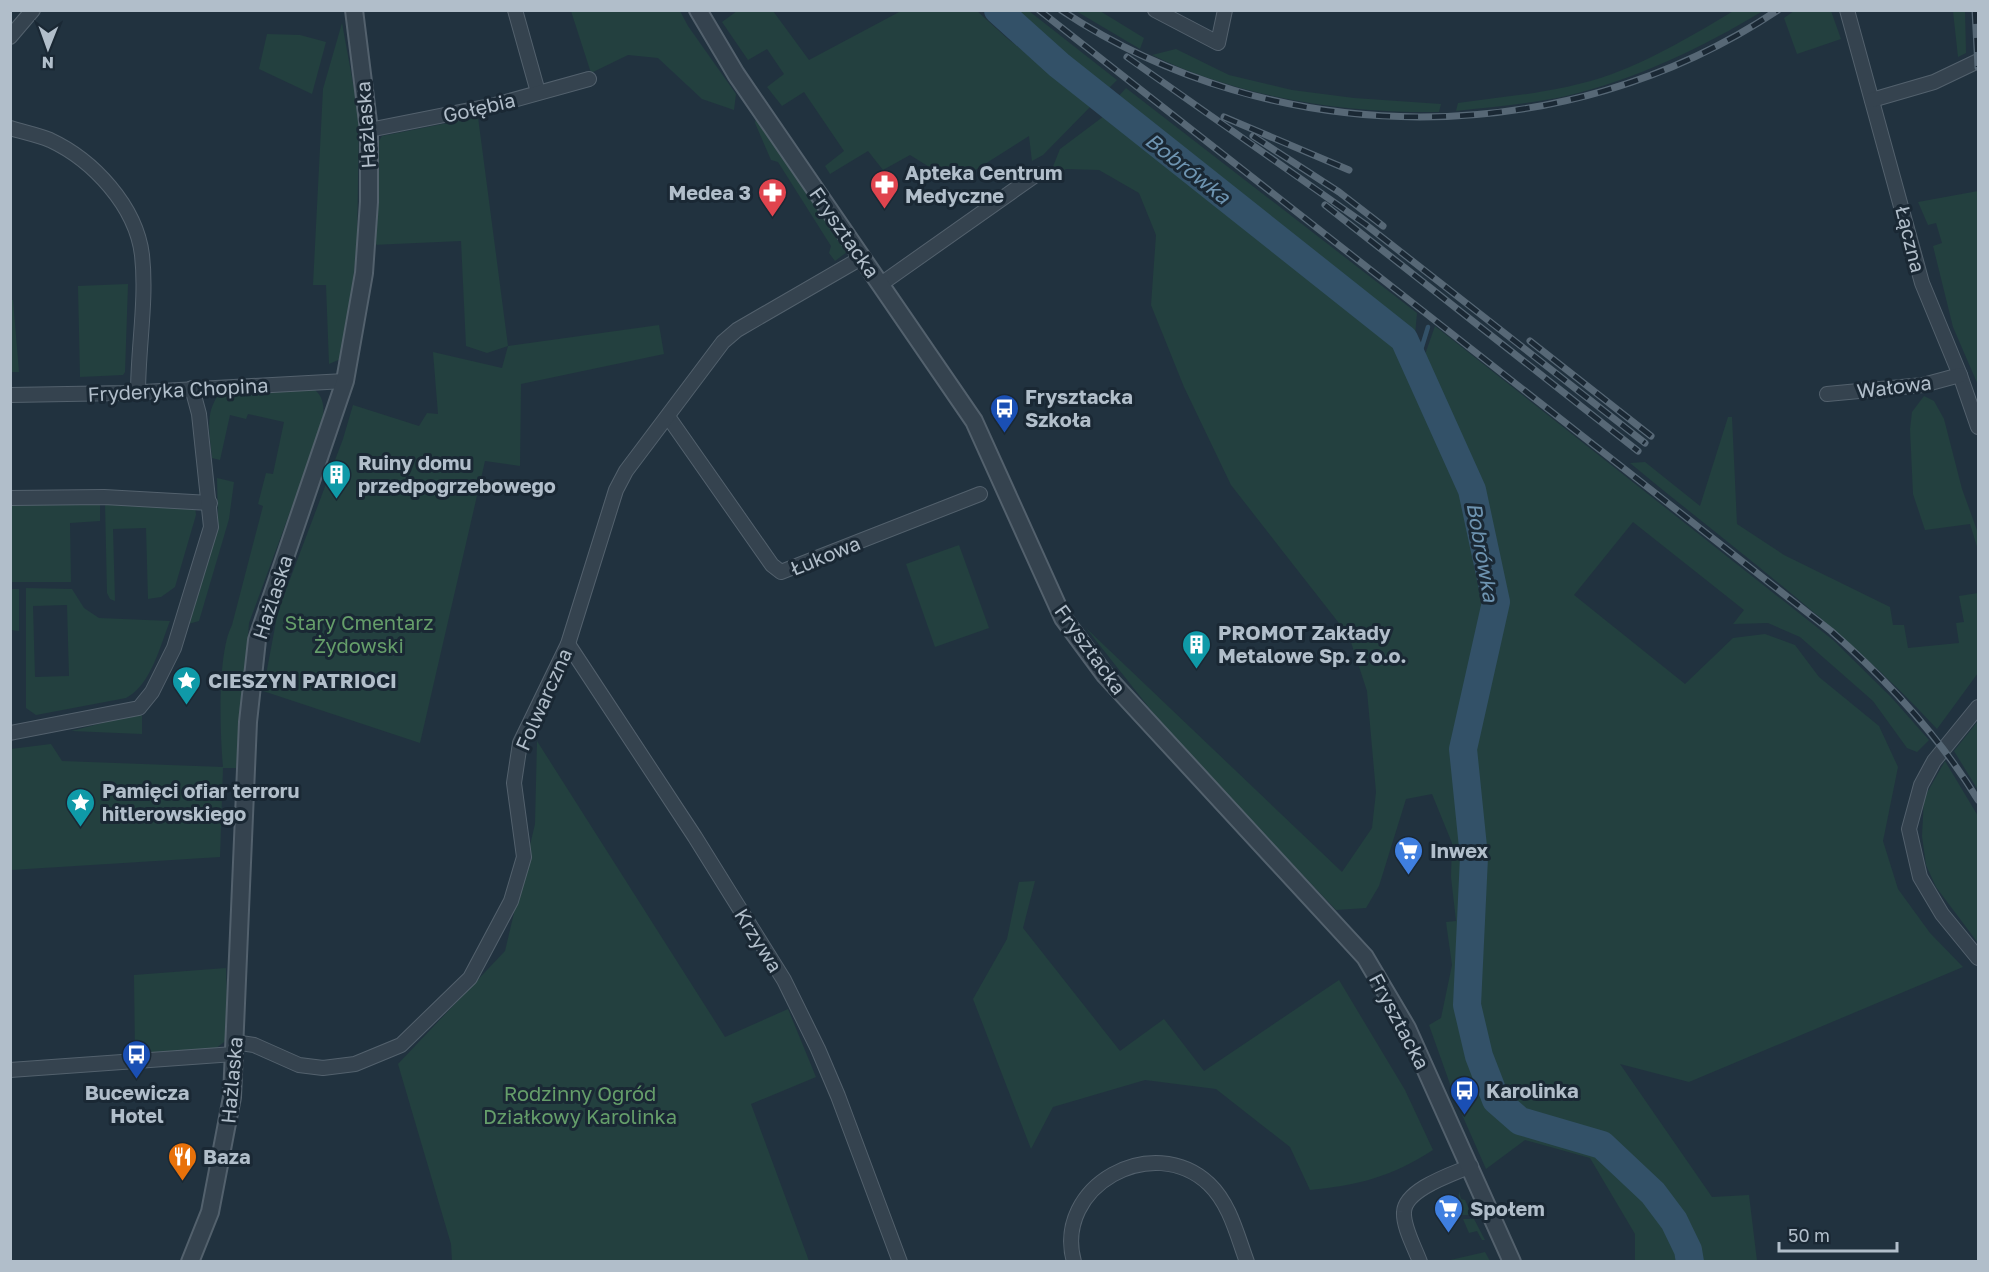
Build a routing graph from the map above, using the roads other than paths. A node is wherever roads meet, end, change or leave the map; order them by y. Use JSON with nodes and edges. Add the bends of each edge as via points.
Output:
{"nodes":[{"id":1,"x":33,"y":10,"type":"edge"},
{"id":2,"x":354,"y":10,"type":"edge"},
{"id":3,"x":515,"y":10,"type":"edge"},
{"id":4,"x":698,"y":10,"type":"edge"},
{"id":5,"x":1155,"y":10,"type":"edge"},
{"id":6,"x":1225,"y":10,"type":"edge"},
{"id":7,"x":1847,"y":10,"type":"edge"},
{"id":8,"x":10,"y":37,"type":"edge"},
{"id":9,"x":1978,"y":61,"type":"edge"},
{"id":10,"x":589,"y":79,"type":"dead end"},
{"id":11,"x":538,"y":92,"type":"junction"},
{"id":12,"x":1872,"y":100,"type":"junction"},
{"id":13,"x":10,"y":128,"type":"edge"},
{"id":14,"x":369,"y":130,"type":"junction"},
{"id":15,"x":1037,"y":174,"type":"dead end"},
{"id":16,"x":863,"y":257,"type":"junction"},
{"id":17,"x":881,"y":284,"type":"junction"},
{"id":18,"x":1960,"y":375,"type":"junction"},
{"id":19,"x":345,"y":381,"type":"junction"},
{"id":20,"x":192,"y":388,"type":"junction"},
{"id":21,"x":138,"y":393,"type":"junction"},
{"id":22,"x":1827,"y":394,"type":"dead end"},
{"id":23,"x":10,"y":395,"type":"edge"},
{"id":24,"x":669,"y":418,"type":"junction"},
{"id":25,"x":1978,"y":427,"type":"edge"},
{"id":26,"x":980,"y":494,"type":"dead end"},
{"id":27,"x":10,"y":498,"type":"edge"},
{"id":28,"x":210,"y":503,"type":"junction"},
{"id":29,"x":568,"y":644,"type":"junction"},
{"id":30,"x":1978,"y":707,"type":"edge"},
{"id":31,"x":10,"y":733,"type":"edge"},
{"id":32,"x":1978,"y":958,"type":"edge"},
{"id":33,"x":234,"y":1048,"type":"junction"},
{"id":34,"x":10,"y":1070,"type":"edge"},
{"id":35,"x":1471,"y":1166,"type":"junction"},
{"id":36,"x":190,"y":1262,"type":"edge"},
{"id":37,"x":900,"y":1262,"type":"edge"},
{"id":38,"x":1074,"y":1262,"type":"edge"},
{"id":39,"x":1247,"y":1262,"type":"edge"},
{"id":40,"x":1420,"y":1262,"type":"edge"},
{"id":41,"x":1512,"y":1262,"type":"edge"}],
"edges":[{"from":1,"to":8,"type":"street"},
{"from":2,"to":14,"type":"street","name":"Hażlaska"},
{"from":3,"to":11,"type":"street"},
{"from":4,"to":16,"type":"street","name":"Frysztacka","via":[[736,74]]},
{"from":5,"to":6,"type":"street","via":[[1218,43]]},
{"from":7,"to":12,"type":"street","name":"Łączna"},
{"from":9,"to":12,"type":"street","via":[[1934,81]]},
{"from":10,"to":11,"type":"street","name":"Gołębia"},
{"from":11,"to":14,"type":"street","name":"Gołębia","via":[[495,105]]},
{"from":12,"to":18,"type":"street","name":"Łączna","via":[[1922,283]]},
{"from":13,"to":21,"type":"street","via":[[50,140],[82,160],[114,191],[132,222],[142,254]]},
{"from":14,"to":19,"type":"street","name":"Hażlaska","via":[[364,273]]},
{"from":15,"to":17,"type":"street"},
{"from":16,"to":17,"type":"street","name":"Frysztacka"},
{"from":16,"to":24,"type":"street","name":"Folwarczna","via":[[737,330],[723,342]]},
{"from":17,"to":35,"type":"street","name":"Frysztacka","via":[[974,421],[1063,618],[1105,675],[1365,957],[1407,1028]]},
{"from":18,"to":22,"type":"street","name":"Wałowa","via":[[1923,385]]},
{"from":18,"to":25,"type":"street","name":"Łączna"},
{"from":19,"to":20,"type":"street","name":"Fryderyka Chopina"},
{"from":19,"to":33,"type":"street","name":"Hażlaska","via":[[257,640],[248,722]]},
{"from":20,"to":21,"type":"street","name":"Fryderyka Chopina"},
{"from":20,"to":28,"type":"street"},
{"from":21,"to":23,"type":"street","name":"Fryderyka Chopina"},
{"from":24,"to":26,"type":"street","name":"Łukowa","via":[[772,565],[781,572]]},
{"from":24,"to":29,"type":"street","name":"Folwarczna","via":[[626,471],[616,490]]},
{"from":27,"to":28,"type":"street","via":[[104,497]]},
{"from":28,"to":31,"type":"street","via":[[211,527],[180,631],[152,692],[139,708]]},
{"from":29,"to":33,"type":"street","name":"Folwarczna","via":[[520,743],[514,783],[524,857],[511,901],[470,978],[400,1045],[355,1064],[323,1068],[299,1065],[254,1045]]},
{"from":29,"to":37,"type":"street","name":"Krzywa","via":[[784,980],[834,1086]]},
{"from":30,"to":32,"type":"street","via":[[1934,761],[1909,829],[1920,877],[1942,914]]},
{"from":33,"to":34,"type":"street","name":"Folwarczna"},
{"from":33,"to":36,"type":"street","name":"Hażlaska","via":[[232,1097],[222,1162],[210,1212]]},
{"from":35,"to":40,"type":"street","via":[[1415,1194],[1406,1204],[1404,1216]]},
{"from":35,"to":41,"type":"street","name":"Frysztacka"},
{"from":38,"to":39,"type":"street","via":[[1073,1229],[1087,1195],[1116,1172],[1150,1162],[1176,1165],[1209,1183],[1229,1212]]}]}
